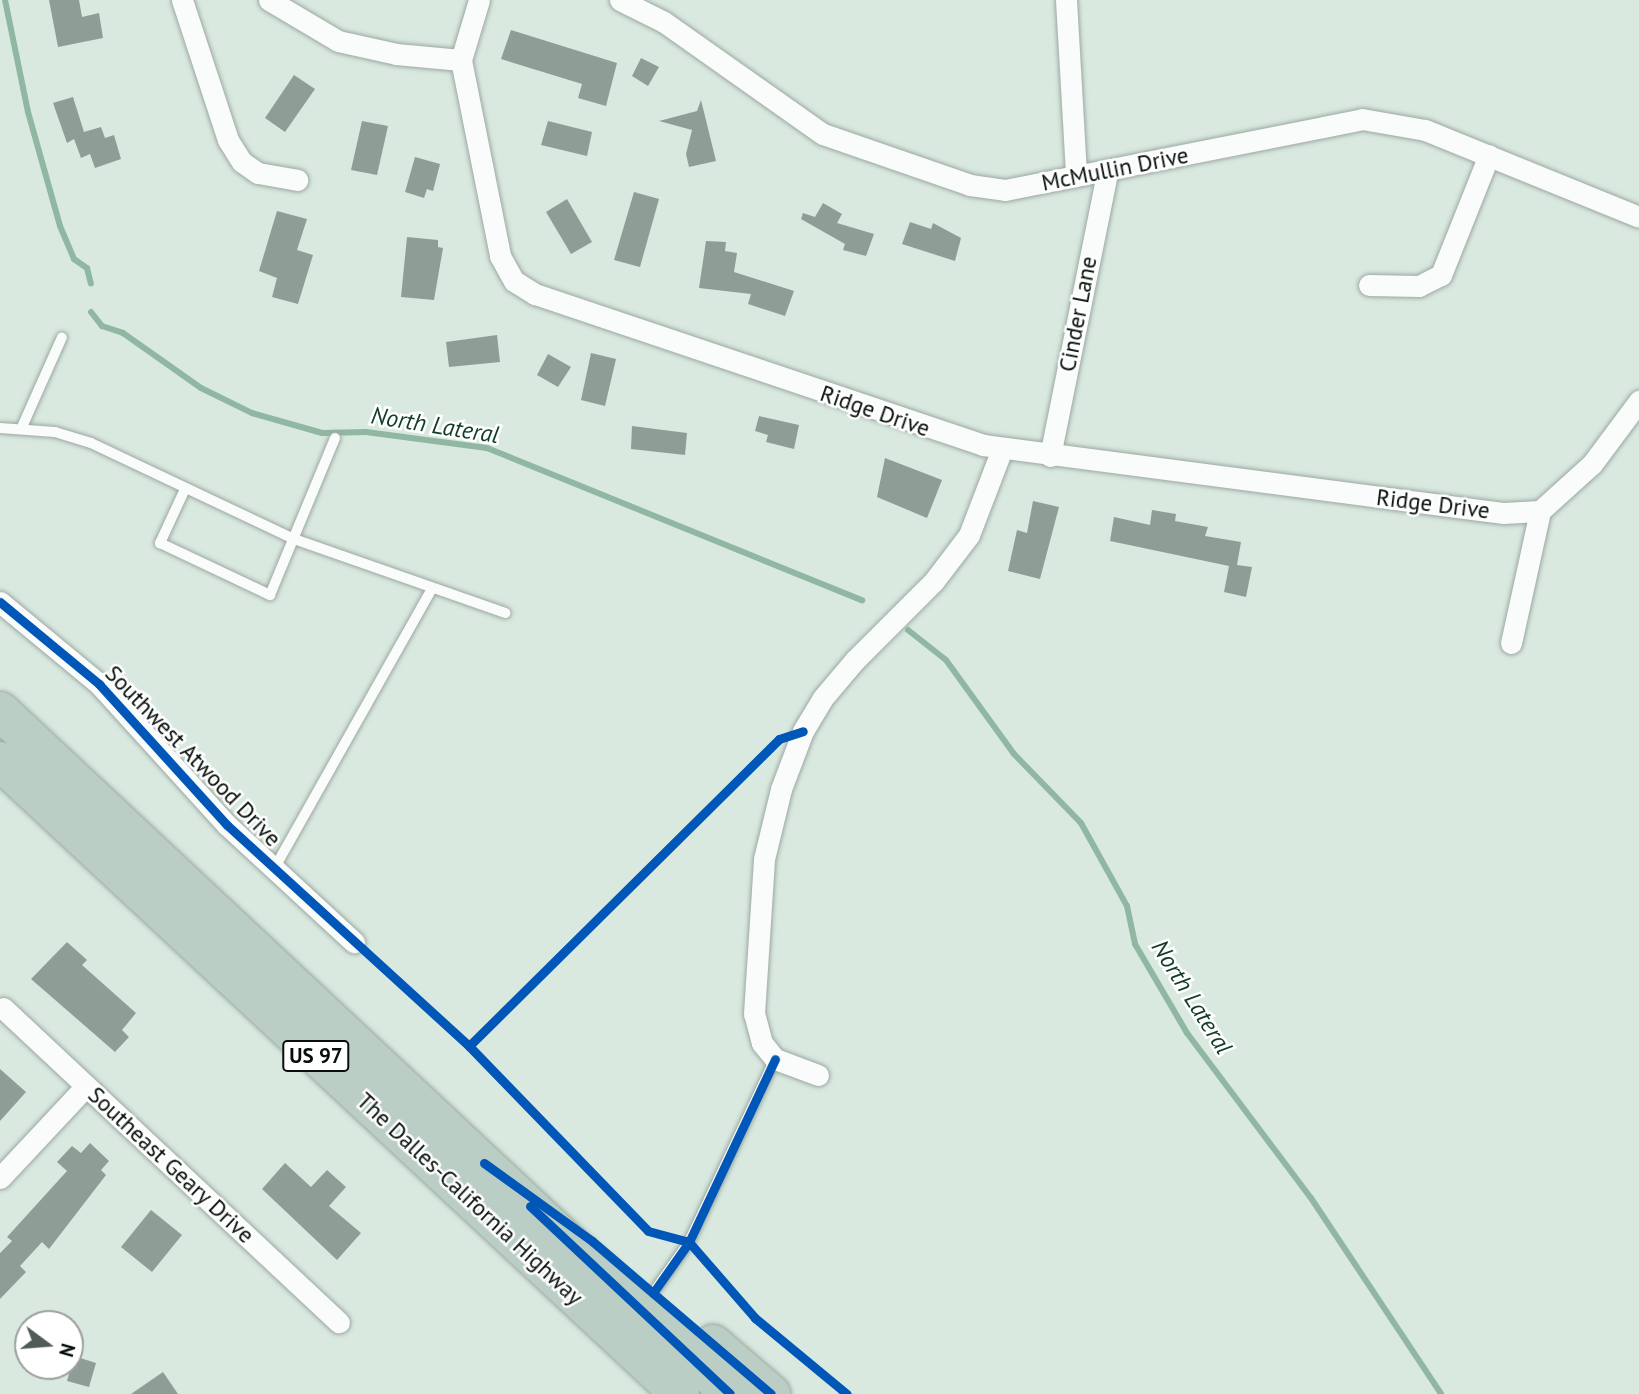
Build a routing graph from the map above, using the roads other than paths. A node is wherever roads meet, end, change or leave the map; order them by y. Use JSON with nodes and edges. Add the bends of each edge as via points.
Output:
{"nodes":[{"id":1,"x":182,"y":0,"type":"edge"},
{"id":2,"x":269,"y":0,"type":"edge"},
{"id":3,"x":478,"y":0,"type":"edge"},
{"id":4,"x":620,"y":0,"type":"edge"},
{"id":5,"x":1066,"y":0,"type":"edge"},
{"id":6,"x":461,"y":60,"type":"junction"},
{"id":7,"x":1489,"y":156,"type":"junction"},
{"id":8,"x":1107,"y":173,"type":"junction"},
{"id":9,"x":1076,"y":176,"type":"junction"},
{"id":10,"x":297,"y":180,"type":"dead end"},
{"id":11,"x":1639,"y":217,"type":"edge"},
{"id":12,"x":1369,"y":285,"type":"dead end"},
{"id":13,"x":62,"y":337,"type":"dead end"},
{"id":14,"x":1639,"y":401,"type":"edge"},
{"id":15,"x":1634,"y":423,"type":"edge"},
{"id":16,"x":22,"y":427,"type":"junction"},
{"id":17,"x":0,"y":428,"type":"edge"},
{"id":18,"x":335,"y":438,"type":"dead end"},
{"id":19,"x":1002,"y":449,"type":"junction"},
{"id":20,"x":1050,"y":456,"type":"junction"},
{"id":21,"x":185,"y":489,"type":"junction"},
{"id":22,"x":1541,"y":511,"type":"junction"},
{"id":23,"x":294,"y":540,"type":"junction"},
{"id":24,"x":432,"y":589,"type":"junction"},
{"id":25,"x":0,"y":602,"type":"edge"},
{"id":26,"x":505,"y":612,"type":"dead end"},
{"id":27,"x":1511,"y":643,"type":"dead end"},
{"id":28,"x":0,"y":711,"type":"edge"},
{"id":29,"x":0,"y":761,"type":"edge"},
{"id":30,"x":274,"y":869,"type":"junction"},
{"id":31,"x":354,"y":942,"type":"dead end"},
{"id":32,"x":3,"y":1008,"type":"dead end"},
{"id":33,"x":775,"y":1059,"type":"junction"},
{"id":34,"x":818,"y":1075,"type":"dead end"},
{"id":35,"x":86,"y":1086,"type":"junction"},
{"id":36,"x":484,"y":1163,"type":"junction"},
{"id":37,"x":0,"y":1178,"type":"edge"},
{"id":38,"x":653,"y":1293,"type":"junction"},
{"id":39,"x":339,"y":1322,"type":"dead end"},
{"id":40,"x":633,"y":1351,"type":"junction"},
{"id":41,"x":670,"y":1394,"type":"edge"},
{"id":42,"x":680,"y":1394,"type":"edge"},
{"id":43,"x":730,"y":1394,"type":"edge"},
{"id":44,"x":771,"y":1394,"type":"edge"}],
"edges":[{"from":1,"to":10,"type":"street","via":[[228,140],[242,162],[258,173]]},
{"from":2,"to":6,"type":"street","via":[[338,41],[396,54]]},
{"from":3,"to":6,"type":"street","name":"Ridge Drive"},
{"from":4,"to":9,"type":"street","name":"McMullin Drive","via":[[664,22],[823,134],[852,147],[970,185],[993,188]]},
{"from":5,"to":9,"type":"street"},
{"from":6,"to":19,"type":"street","name":"Ridge Drive","via":[[500,256],[514,281],[535,294],[937,432]]},
{"from":7,"to":8,"type":"street","name":"McMullin Drive","via":[[1425,130],[1362,119]]},
{"from":7,"to":11,"type":"street","name":"McMullin Drive"},
{"from":7,"to":12,"type":"street","via":[[1441,275],[1419,286]]},
{"from":8,"to":9,"type":"street","name":"McMullin Drive"},
{"from":8,"to":20,"type":"street","name":"Cinder Lane"},
{"from":13,"to":16,"type":"lane"},
{"from":14,"to":15,"type":"street"},
{"from":15,"to":22,"type":"street"},
{"from":16,"to":17,"type":"lane"},
{"from":16,"to":21,"type":"lane","via":[[92,443]]},
{"from":18,"to":23,"type":"lane"},
{"from":19,"to":20,"type":"street","name":"Ridge Drive"},
{"from":19,"to":33,"type":"street","via":[[985,504],[969,535],[934,580],[822,699],[803,731],[780,789],[764,859],[754,1014],[762,1043]]},
{"from":20,"to":22,"type":"street","name":"Ridge Drive","via":[[1503,513]]},
{"from":21,"to":23,"type":"lane"},
{"from":21,"to":23,"type":"lane","via":[[160,543],[270,595]]},
{"from":22,"to":27,"type":"street"},
{"from":23,"to":24,"type":"lane"},
{"from":24,"to":26,"type":"lane"},
{"from":24,"to":30,"type":"lane"},
{"from":25,"to":30,"type":"street","name":"Southwest Atwood Drive","via":[[99,684],[184,780]]},
{"from":28,"to":36,"type":"highway","name":"The Dalles-California Highway","number":"US 97"},
{"from":29,"to":40,"type":"highway","name":"The Dalles-California Highway","number":"US 97"},
{"from":30,"to":31,"type":"street","name":"Southwest Atwood Drive"},
{"from":32,"to":35,"type":"street","name":"Southeast Geary Drive"},
{"from":33,"to":34,"type":"street"},
{"from":33,"to":38,"type":"lane","via":[[689,1242]]},
{"from":35,"to":37,"type":"street"},
{"from":35,"to":39,"type":"street","name":"Southeast Geary Drive"},
{"from":36,"to":38,"type":"highway","via":[[562,1218]]},
{"from":36,"to":43,"type":"highway","number":"US 97"},
{"from":38,"to":44,"type":"highway"},
{"from":40,"to":41,"type":"highway"},
{"from":40,"to":42,"type":"highway","number":"US 97"}]}
